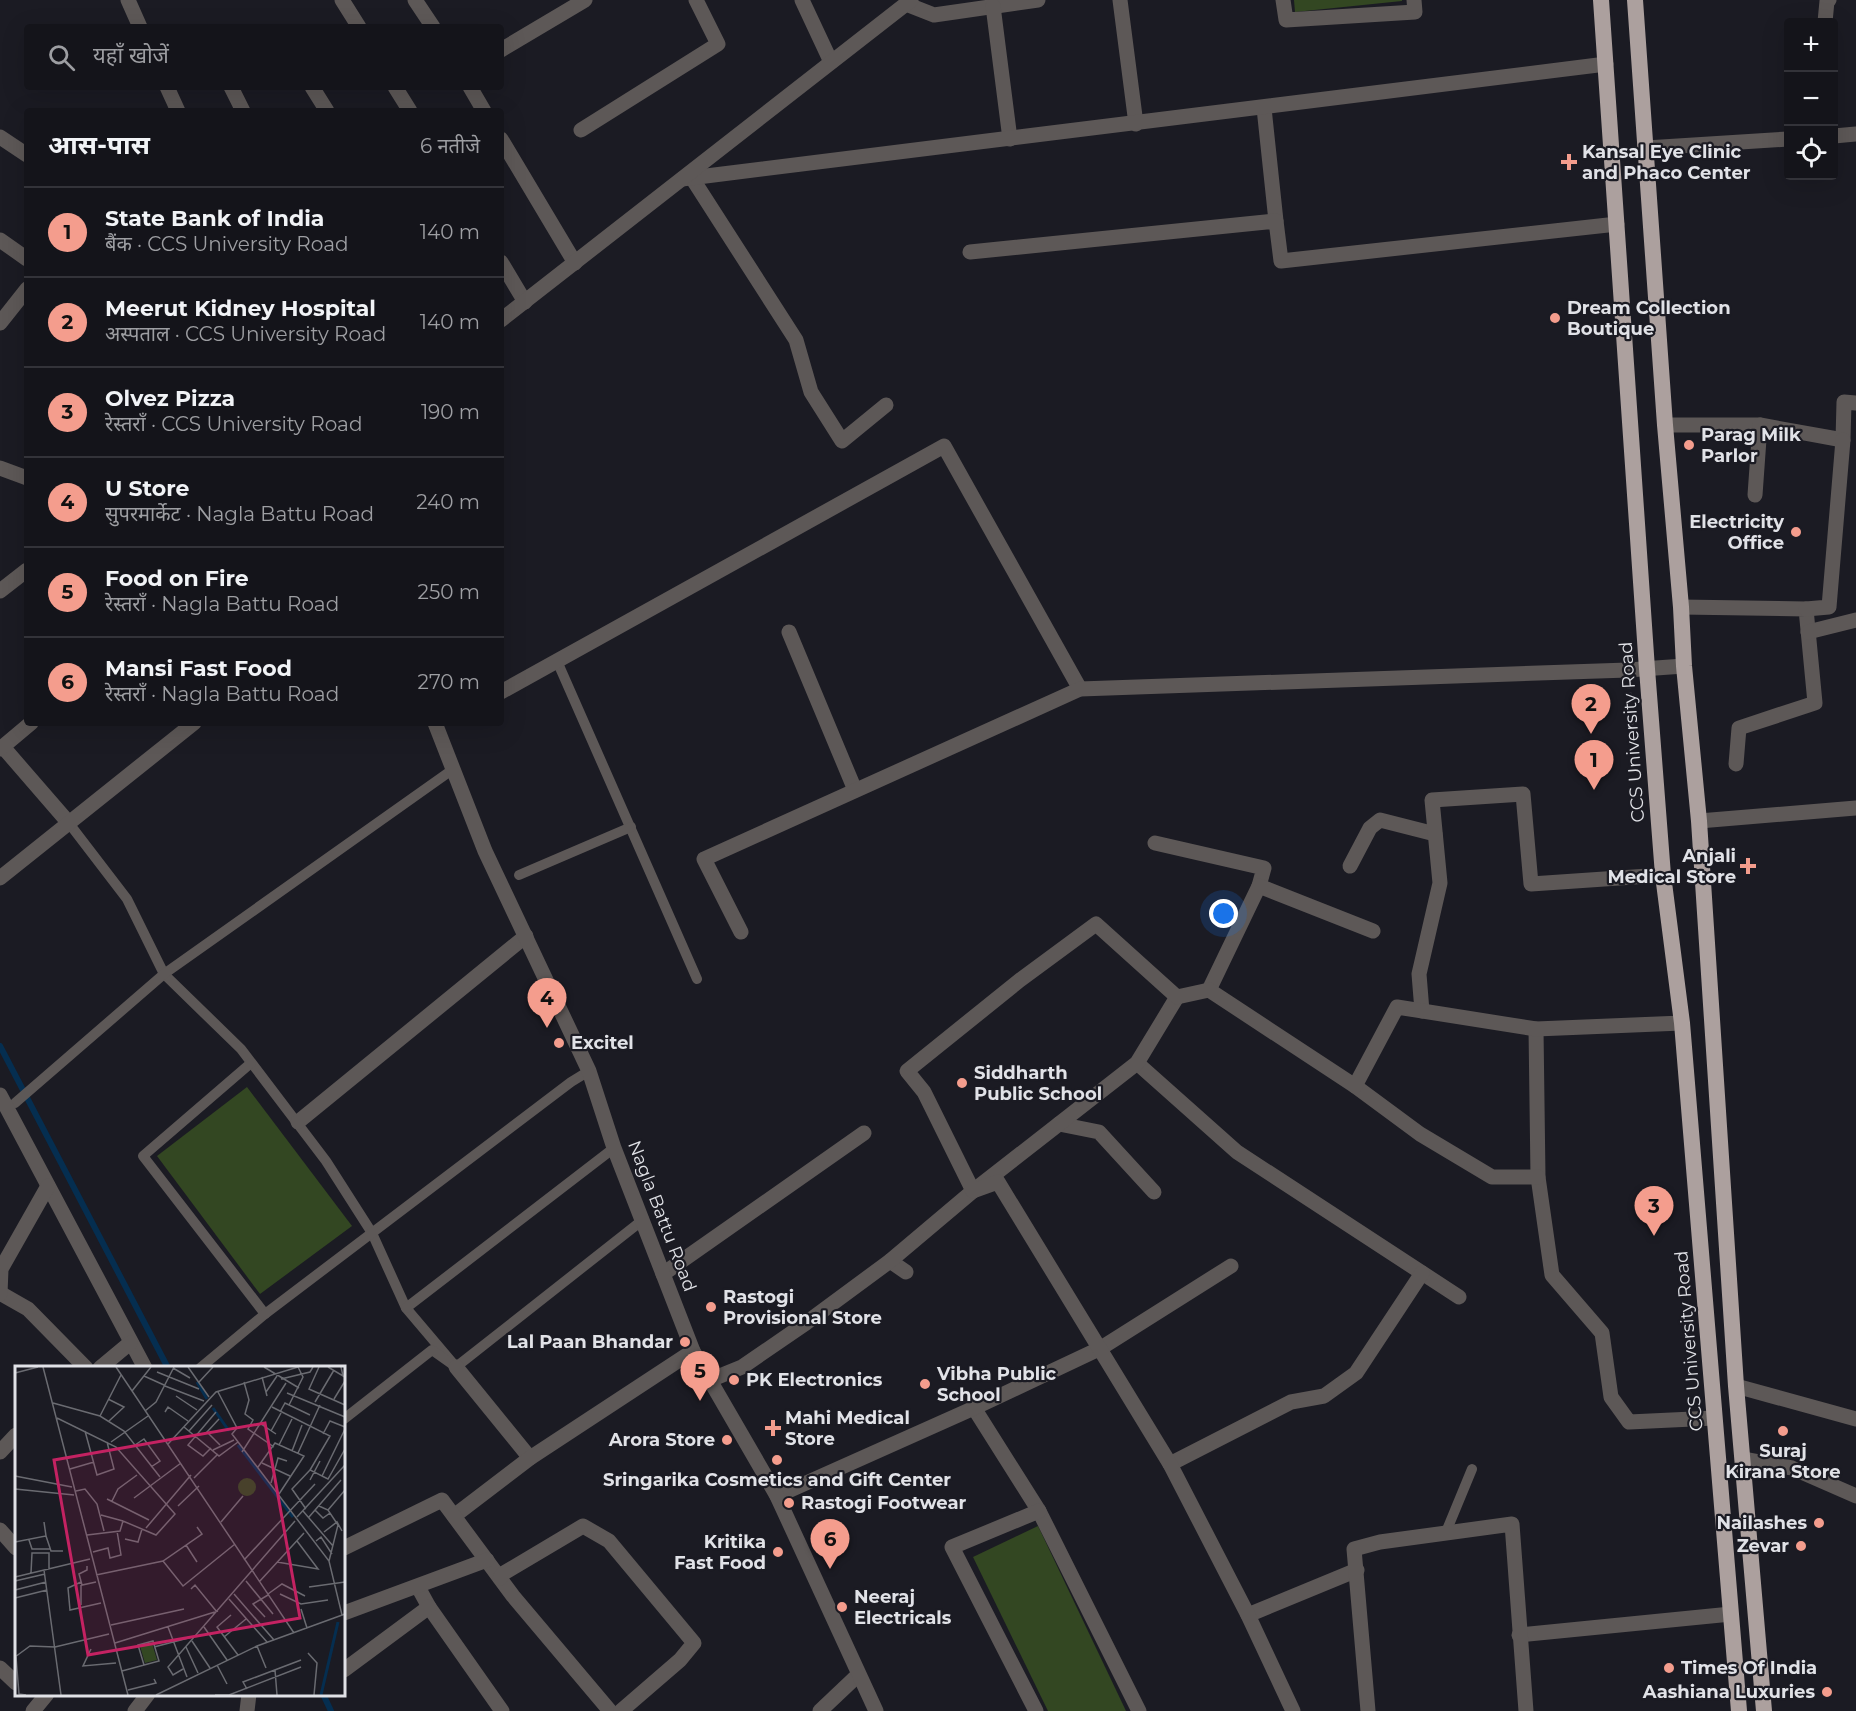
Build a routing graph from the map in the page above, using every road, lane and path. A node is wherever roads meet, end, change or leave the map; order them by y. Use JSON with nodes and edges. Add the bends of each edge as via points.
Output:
{"nodes":[{"id":1,"x":128,"y":0,"type":"edge"},
{"id":2,"x":342,"y":0,"type":"edge"},
{"id":3,"x":416,"y":0,"type":"edge"},
{"id":4,"x":585,"y":0,"type":"edge"},
{"id":5,"x":696,"y":0,"type":"edge"},
{"id":6,"x":802,"y":0,"type":"edge"},
{"id":7,"x":1038,"y":0,"type":"edge"},
{"id":8,"x":1120,"y":0,"type":"edge"},
{"id":9,"x":1283,"y":0,"type":"edge"},
{"id":10,"x":1414,"y":0,"type":"edge"},
{"id":11,"x":1601,"y":0,"type":"edge"},
{"id":12,"x":1635,"y":0,"type":"edge"},
{"id":13,"x":1829,"y":0,"type":"edge"},
{"id":14,"x":908,"y":2,"type":"edge"},
{"id":15,"x":993,"y":6,"type":"junction"},
{"id":16,"x":1825,"y":18,"type":"edge"},
{"id":17,"x":139,"y":24,"type":"edge"},
{"id":18,"x":356,"y":24,"type":"edge"},
{"id":19,"x":431,"y":24,"type":"edge"},
{"id":20,"x":504,"y":48,"type":"edge"},
{"id":21,"x":831,"y":62,"type":"junction"},
{"id":22,"x":1606,"y":64,"type":"junction"},
{"id":23,"x":168,"y":90,"type":"edge"},
{"id":24,"x":232,"y":90,"type":"edge"},
{"id":25,"x":314,"y":90,"type":"edge"},
{"id":26,"x":397,"y":90,"type":"edge"},
{"id":27,"x":472,"y":90,"type":"edge"},
{"id":28,"x":177,"y":108,"type":"edge"},
{"id":29,"x":242,"y":108,"type":"edge"},
{"id":30,"x":325,"y":108,"type":"edge"},
{"id":31,"x":408,"y":108,"type":"edge"},
{"id":32,"x":482,"y":108,"type":"edge"},
{"id":33,"x":1264,"y":108,"type":"junction"},
{"id":34,"x":1136,"y":124,"type":"junction"},
{"id":35,"x":581,"y":130,"type":"dead end"},
{"id":36,"x":1856,"y":134,"type":"edge"},
{"id":37,"x":1838,"y":136,"type":"edge"},
{"id":38,"x":0,"y":137,"type":"edge"},
{"id":39,"x":1010,"y":139,"type":"junction"},
{"id":40,"x":1784,"y":139,"type":"edge"},
{"id":41,"x":504,"y":144,"type":"edge"},
{"id":42,"x":1646,"y":148,"type":"junction"},
{"id":43,"x":24,"y":153,"type":"edge"},
{"id":44,"x":687,"y":178,"type":"junction"},
{"id":45,"x":1276,"y":220,"type":"junction"},
{"id":46,"x":1617,"y":225,"type":"junction"},
{"id":47,"x":0,"y":240,"type":"edge"},
{"id":48,"x":970,"y":252,"type":"dead end"},
{"id":49,"x":24,"y":257,"type":"edge"},
{"id":50,"x":575,"y":263,"type":"junction"},
{"id":51,"x":504,"y":267,"type":"edge"},
{"id":52,"x":24,"y":293,"type":"edge"},
{"id":53,"x":525,"y":302,"type":"junction"},
{"id":54,"x":504,"y":318,"type":"edge"},
{"id":55,"x":0,"y":323,"type":"edge"},
{"id":56,"x":1856,"y":404,"type":"edge"},
{"id":57,"x":886,"y":405,"type":"dead end"},
{"id":58,"x":1665,"y":424,"type":"junction"},
{"id":59,"x":1760,"y":425,"type":"junction"},
{"id":60,"x":1843,"y":440,"type":"junction"},
{"id":61,"x":0,"y":468,"type":"edge"},
{"id":62,"x":24,"y":476,"type":"edge"},
{"id":63,"x":1755,"y":495,"type":"dead end"},
{"id":64,"x":24,"y":572,"type":"edge"},
{"id":65,"x":0,"y":591,"type":"edge"},
{"id":66,"x":1681,"y":608,"type":"junction"},
{"id":67,"x":1806,"y":609,"type":"junction"},
{"id":68,"x":1856,"y":620,"type":"edge"},
{"id":69,"x":789,"y":632,"type":"dead end"},
{"id":70,"x":1808,"y":632,"type":"junction"},
{"id":71,"x":556,"y":661,"type":"junction"},
{"id":72,"x":1684,"y":666,"type":"junction"},
{"id":73,"x":1647,"y":669,"type":"junction"},
{"id":74,"x":1080,"y":689,"type":"junction"},
{"id":75,"x":504,"y":690,"type":"edge"},
{"id":76,"x":27,"y":726,"type":"edge"},
{"id":77,"x":190,"y":726,"type":"edge"},
{"id":78,"x":439,"y":726,"type":"edge"},
{"id":79,"x":1,"y":748,"type":"edge"},
{"id":80,"x":1736,"y":764,"type":"dead end"},
{"id":81,"x":452,"y":770,"type":"junction"},
{"id":82,"x":855,"y":790,"type":"junction"},
{"id":83,"x":1856,"y":808,"type":"edge"},
{"id":84,"x":1699,"y":820,"type":"junction"},
{"id":85,"x":69,"y":822,"type":"junction"},
{"id":86,"x":631,"y":827,"type":"junction"},
{"id":87,"x":1435,"y":834,"type":"junction"},
{"id":88,"x":1155,"y":843,"type":"dead end"},
{"id":89,"x":1350,"y":866,"type":"dead end"},
{"id":90,"x":519,"y":875,"type":"dead end"},
{"id":91,"x":1663,"y":875,"type":"junction"},
{"id":92,"x":0,"y":878,"type":"edge"},
{"id":93,"x":1259,"y":886,"type":"junction"},
{"id":94,"x":1373,"y":931,"type":"dead end"},
{"id":95,"x":741,"y":932,"type":"dead end"},
{"id":96,"x":526,"y":936,"type":"junction"},
{"id":97,"x":164,"y":974,"type":"junction"},
{"id":98,"x":697,"y":980,"type":"dead end"},
{"id":99,"x":1209,"y":990,"type":"junction"},
{"id":100,"x":1177,"y":997,"type":"junction"},
{"id":101,"x":1422,"y":1011,"type":"junction"},
{"id":102,"x":1682,"y":1023,"type":"junction"},
{"id":103,"x":1536,"y":1029,"type":"junction"},
{"id":104,"x":251,"y":1063,"type":"junction"},
{"id":105,"x":1137,"y":1063,"type":"junction"},
{"id":106,"x":589,"y":1071,"type":"junction"},
{"id":107,"x":1355,"y":1086,"type":"junction"},
{"id":108,"x":0,"y":1095,"type":"edge"},
{"id":109,"x":15,"y":1103,"type":"dead end"},
{"id":110,"x":298,"y":1122,"type":"junction"},
{"id":111,"x":1059,"y":1124,"type":"junction"},
{"id":112,"x":864,"y":1133,"type":"dead end"},
{"id":113,"x":614,"y":1148,"type":"junction"},
{"id":114,"x":1538,"y":1177,"type":"junction"},
{"id":115,"x":48,"y":1186,"type":"junction"},
{"id":116,"x":973,"y":1191,"type":"junction"},
{"id":117,"x":1154,"y":1192,"type":"dead end"},
{"id":118,"x":644,"y":1219,"type":"junction"},
{"id":119,"x":372,"y":1233,"type":"junction"},
{"id":120,"x":890,"y":1261,"type":"junction"},
{"id":121,"x":1231,"y":1266,"type":"dead end"},
{"id":122,"x":906,"y":1272,"type":"dead end"},
{"id":123,"x":1422,"y":1273,"type":"junction"},
{"id":124,"x":663,"y":1274,"type":"junction"},
{"id":125,"x":0,"y":1293,"type":"edge"},
{"id":126,"x":1459,"y":1297,"type":"dead end"},
{"id":127,"x":406,"y":1308,"type":"junction"},
{"id":128,"x":264,"y":1314,"type":"junction"},
{"id":129,"x":130,"y":1343,"type":"junction"},
{"id":130,"x":1101,"y":1348,"type":"junction"},
{"id":131,"x":693,"y":1351,"type":"junction"},
{"id":132,"x":84,"y":1366,"type":"edge"},
{"id":133,"x":102,"y":1366,"type":"edge"},
{"id":134,"x":144,"y":1366,"type":"edge"},
{"id":135,"x":202,"y":1366,"type":"edge"},
{"id":136,"x":456,"y":1367,"type":"junction"},
{"id":137,"x":710,"y":1380,"type":"junction"},
{"id":138,"x":1737,"y":1386,"type":"junction"},
{"id":139,"x":974,"y":1408,"type":"junction"},
{"id":140,"x":345,"y":1418,"type":"edge"},
{"id":141,"x":1714,"y":1418,"type":"junction"},
{"id":142,"x":1856,"y":1419,"type":"edge"},
{"id":143,"x":15,"y":1436,"type":"edge"},
{"id":144,"x":0,"y":1452,"type":"edge"},
{"id":145,"x":530,"y":1458,"type":"junction"},
{"id":146,"x":1743,"y":1459,"type":"junction"},
{"id":147,"x":1170,"y":1464,"type":"junction"},
{"id":148,"x":1472,"y":1469,"type":"dead end"},
{"id":149,"x":777,"y":1496,"type":"junction"},
{"id":150,"x":1856,"y":1496,"type":"edge"},
{"id":151,"x":1039,"y":1511,"type":"junction"},
{"id":152,"x":454,"y":1516,"type":"junction"},
{"id":153,"x":0,"y":1530,"type":"edge"},
{"id":154,"x":1446,"y":1532,"type":"junction"},
{"id":155,"x":15,"y":1547,"type":"edge"},
{"id":156,"x":345,"y":1548,"type":"edge"},
{"id":157,"x":488,"y":1560,"type":"junction"},
{"id":158,"x":1357,"y":1570,"type":"junction"},
{"id":159,"x":500,"y":1578,"type":"junction"},
{"id":160,"x":418,"y":1587,"type":"junction"},
{"id":161,"x":429,"y":1607,"type":"junction"},
{"id":162,"x":345,"y":1613,"type":"edge"},
{"id":163,"x":1731,"y":1614,"type":"junction"},
{"id":164,"x":1248,"y":1615,"type":"junction"},
{"id":165,"x":1520,"y":1635,"type":"junction"},
{"id":166,"x":0,"y":1668,"type":"edge"},
{"id":167,"x":345,"y":1669,"type":"edge"},
{"id":168,"x":858,"y":1675,"type":"junction"},
{"id":169,"x":15,"y":1682,"type":"edge"},
{"id":170,"x":147,"y":1696,"type":"edge"},
{"id":171,"x":249,"y":1696,"type":"edge"},
{"id":172,"x":135,"y":1711,"type":"edge"},
{"id":173,"x":247,"y":1711,"type":"edge"},
{"id":174,"x":502,"y":1711,"type":"edge"},
{"id":175,"x":610,"y":1711,"type":"edge"},
{"id":176,"x":621,"y":1711,"type":"edge"},
{"id":177,"x":820,"y":1711,"type":"edge"},
{"id":178,"x":876,"y":1711,"type":"edge"},
{"id":179,"x":1036,"y":1711,"type":"edge"},
{"id":180,"x":1139,"y":1711,"type":"edge"},
{"id":181,"x":1293,"y":1711,"type":"edge"},
{"id":182,"x":1368,"y":1711,"type":"edge"},
{"id":183,"x":1526,"y":1711,"type":"edge"},
{"id":184,"x":1739,"y":1711,"type":"edge"},
{"id":185,"x":1764,"y":1711,"type":"edge"}],
"edges":[{"from":1,"to":17,"type":"street"},
{"from":2,"to":18,"type":"street"},
{"from":3,"to":19,"type":"street"},
{"from":4,"to":20,"type":"street"},
{"from":5,"to":35,"type":"street","via":[[718,44]]},
{"from":6,"to":21,"type":"street"},
{"from":7,"to":15,"type":"street"},
{"from":8,"to":34,"type":"street"},
{"from":9,"to":10,"type":"street","via":[[1286,20],[1415,12]]},
{"from":11,"to":22,"type":"highway","name":"CCS University Road"},
{"from":12,"to":42,"type":"highway"},
{"from":13,"to":16,"type":"street"},
{"from":14,"to":15,"type":"street","via":[[934,15]]},
{"from":14,"to":21,"type":"street"},
{"from":15,"to":39,"type":"street"},
{"from":21,"to":44,"type":"street"},
{"from":22,"to":33,"type":"street"},
{"from":22,"to":46,"type":"highway","name":"CCS University Road"},
{"from":23,"to":28,"type":"street"},
{"from":24,"to":29,"type":"street"},
{"from":25,"to":30,"type":"street"},
{"from":26,"to":31,"type":"street"},
{"from":27,"to":32,"type":"street"},
{"from":33,"to":34,"type":"street"},
{"from":33,"to":45,"type":"street"},
{"from":34,"to":39,"type":"street"},
{"from":36,"to":37,"type":"street"},
{"from":38,"to":43,"type":"street"},
{"from":39,"to":44,"type":"street"},
{"from":40,"to":42,"type":"street"},
{"from":41,"to":50,"type":"street"},
{"from":42,"to":58,"type":"highway"},
{"from":44,"to":50,"type":"street"},
{"from":44,"to":57,"type":"street","via":[[796,340],[812,392],[842,441]]},
{"from":45,"to":46,"type":"street","via":[[1281,261]]},
{"from":45,"to":48,"type":"street"},
{"from":46,"to":73,"type":"highway","name":"CCS University Road"},
{"from":47,"to":49,"type":"street"},
{"from":50,"to":53,"type":"street"},
{"from":51,"to":53,"type":"street"},
{"from":52,"to":55,"type":"street"},
{"from":53,"to":54,"type":"street"},
{"from":56,"to":60,"type":"street","via":[[1844,402]]},
{"from":58,"to":59,"type":"street"},
{"from":58,"to":66,"type":"highway"},
{"from":59,"to":60,"type":"street"},
{"from":59,"to":63,"type":"street"},
{"from":60,"to":67,"type":"street","via":[[1829,607]]},
{"from":61,"to":62,"type":"street"},
{"from":64,"to":65,"type":"street"},
{"from":66,"to":67,"type":"street"},
{"from":66,"to":72,"type":"highway"},
{"from":67,"to":70,"type":"street"},
{"from":68,"to":70,"type":"street"},
{"from":69,"to":82,"type":"street"},
{"from":70,"to":80,"type":"street","via":[[1815,703],[1739,728]]},
{"from":71,"to":74,"type":"street","via":[[944,446]]},
{"from":71,"to":75,"type":"street"},
{"from":71,"to":86,"type":"lane"},
{"from":72,"to":73,"type":"street"},
{"from":72,"to":84,"type":"highway"},
{"from":73,"to":74,"type":"street"},
{"from":73,"to":91,"type":"highway","name":"CCS University Road"},
{"from":74,"to":82,"type":"street"},
{"from":76,"to":79,"type":"street"},
{"from":77,"to":85,"type":"street"},
{"from":78,"to":81,"type":"street","name":"Nagla Battu Road"},
{"from":79,"to":85,"type":"street"},
{"from":81,"to":96,"type":"street","name":"Nagla Battu Road"},
{"from":81,"to":97,"type":"lane"},
{"from":82,"to":95,"type":"street","via":[[704,859]]},
{"from":83,"to":84,"type":"street"},
{"from":84,"to":138,"type":"highway"},
{"from":85,"to":92,"type":"street"},
{"from":85,"to":97,"type":"lane","via":[[127,899]]},
{"from":86,"to":90,"type":"lane"},
{"from":86,"to":98,"type":"lane"},
{"from":87,"to":89,"type":"street","via":[[1380,820],[1370,828]]},
{"from":87,"to":91,"type":"street","via":[[1431,800],[1523,794],[1530,884]]},
{"from":87,"to":101,"type":"street","via":[[1440,883],[1419,974]]},
{"from":88,"to":93,"type":"street","via":[[1264,868]]},
{"from":91,"to":102,"type":"highway","name":"CCS University Road"},
{"from":93,"to":94,"type":"street"},
{"from":93,"to":99,"type":"street"},
{"from":96,"to":106,"type":"street","name":"Nagla Battu Road"},
{"from":96,"to":110,"type":"street"},
{"from":97,"to":104,"type":"lane"},
{"from":97,"to":109,"type":"lane"},
{"from":99,"to":100,"type":"street"},
{"from":99,"to":107,"type":"street"},
{"from":100,"to":105,"type":"street"},
{"from":100,"to":116,"type":"street","via":[[1096,924],[907,1071],[924,1092]]},
{"from":101,"to":103,"type":"street"},
{"from":101,"to":107,"type":"street","via":[[1397,1007]]},
{"from":102,"to":103,"type":"street"},
{"from":102,"to":141,"type":"highway","name":"CCS University Road"},
{"from":103,"to":114,"type":"street"},
{"from":104,"to":110,"type":"lane"},
{"from":104,"to":128,"type":"lane","via":[[143,1156]]},
{"from":105,"to":111,"type":"street"},
{"from":105,"to":123,"type":"street","via":[[1237,1152]]},
{"from":106,"to":113,"type":"street","name":"Nagla Battu Road"},
{"from":106,"to":119,"type":"lane"},
{"from":107,"to":114,"type":"street","via":[[1420,1134],[1492,1177]]},
{"from":108,"to":115,"type":"street"},
{"from":110,"to":119,"type":"lane"},
{"from":111,"to":116,"type":"street"},
{"from":111,"to":117,"type":"street","via":[[1099,1132]]},
{"from":112,"to":124,"type":"street"},
{"from":113,"to":118,"type":"street","name":"Nagla Battu Road"},
{"from":113,"to":127,"type":"lane"},
{"from":114,"to":141,"type":"street","via":[[1552,1275],[1602,1333],[1611,1396],[1629,1422]]},
{"from":115,"to":125,"type":"street","via":[[2,1269]]},
{"from":115,"to":129,"type":"street"},
{"from":116,"to":120,"type":"street"},
{"from":116,"to":130,"type":"street","via":[[998,1182]]},
{"from":118,"to":124,"type":"street","name":"Nagla Battu Road"},
{"from":118,"to":136,"type":"lane"},
{"from":119,"to":127,"type":"lane"},
{"from":119,"to":128,"type":"lane"},
{"from":120,"to":122,"type":"street"},
{"from":120,"to":137,"type":"street","via":[[742,1367]]},
{"from":121,"to":130,"type":"street"},
{"from":123,"to":126,"type":"street"},
{"from":123,"to":147,"type":"street","via":[[1356,1373],[1324,1396],[1291,1402]]},
{"from":124,"to":131,"type":"street","name":"Nagla Battu Road"},
{"from":125,"to":132,"type":"street","via":[[28,1309]]},
{"from":127,"to":136,"type":"lane"},
{"from":128,"to":135,"type":"lane"},
{"from":129,"to":133,"type":"street"},
{"from":129,"to":134,"type":"street"},
{"from":130,"to":139,"type":"street"},
{"from":130,"to":147,"type":"street"},
{"from":131,"to":137,"type":"street","name":"Nagla Battu Road"},
{"from":131,"to":145,"type":"street"},
{"from":136,"to":140,"type":"lane","via":[[432,1350]]},
{"from":136,"to":145,"type":"street"},
{"from":137,"to":149,"type":"street","name":"Nagla Battu Road"},
{"from":138,"to":142,"type":"street"},
{"from":138,"to":146,"type":"highway"},
{"from":139,"to":149,"type":"street"},
{"from":139,"to":151,"type":"street"},
{"from":141,"to":163,"type":"highway","name":"CCS University Road"},
{"from":143,"to":144,"type":"street"},
{"from":145,"to":152,"type":"street"},
{"from":146,"to":150,"type":"street","via":[[1792,1468]]},
{"from":146,"to":185,"type":"highway"},
{"from":147,"to":164,"type":"street"},
{"from":148,"to":154,"type":"lane"},
{"from":149,"to":168,"type":"street","name":"Nagla Battu Road"},
{"from":151,"to":179,"type":"street","via":[[952,1547]]},
{"from":151,"to":180,"type":"street"},
{"from":152,"to":156,"type":"street","via":[[442,1500]]},
{"from":152,"to":157,"type":"street"},
{"from":153,"to":155,"type":"street"},
{"from":154,"to":158,"type":"street","via":[[1354,1549]]},
{"from":154,"to":165,"type":"street","via":[[1512,1524]]},
{"from":157,"to":159,"type":"street"},
{"from":157,"to":160,"type":"street"},
{"from":158,"to":164,"type":"street"},
{"from":158,"to":182,"type":"street"},
{"from":159,"to":175,"type":"street"},
{"from":159,"to":176,"type":"street","via":[[583,1526],[609,1541],[694,1643]]},
{"from":160,"to":161,"type":"street"},
{"from":160,"to":162,"type":"street"},
{"from":161,"to":167,"type":"street"},
{"from":161,"to":174,"type":"street"},
{"from":163,"to":165,"type":"street"},
{"from":163,"to":184,"type":"highway","name":"CCS University Road"},
{"from":164,"to":181,"type":"street"},
{"from":165,"to":183,"type":"street"},
{"from":166,"to":169,"type":"street"},
{"from":168,"to":177,"type":"street"},
{"from":168,"to":178,"type":"street","name":"Nagla Battu Road"},
{"from":170,"to":172,"type":"street"},
{"from":171,"to":173,"type":"street"}]}
